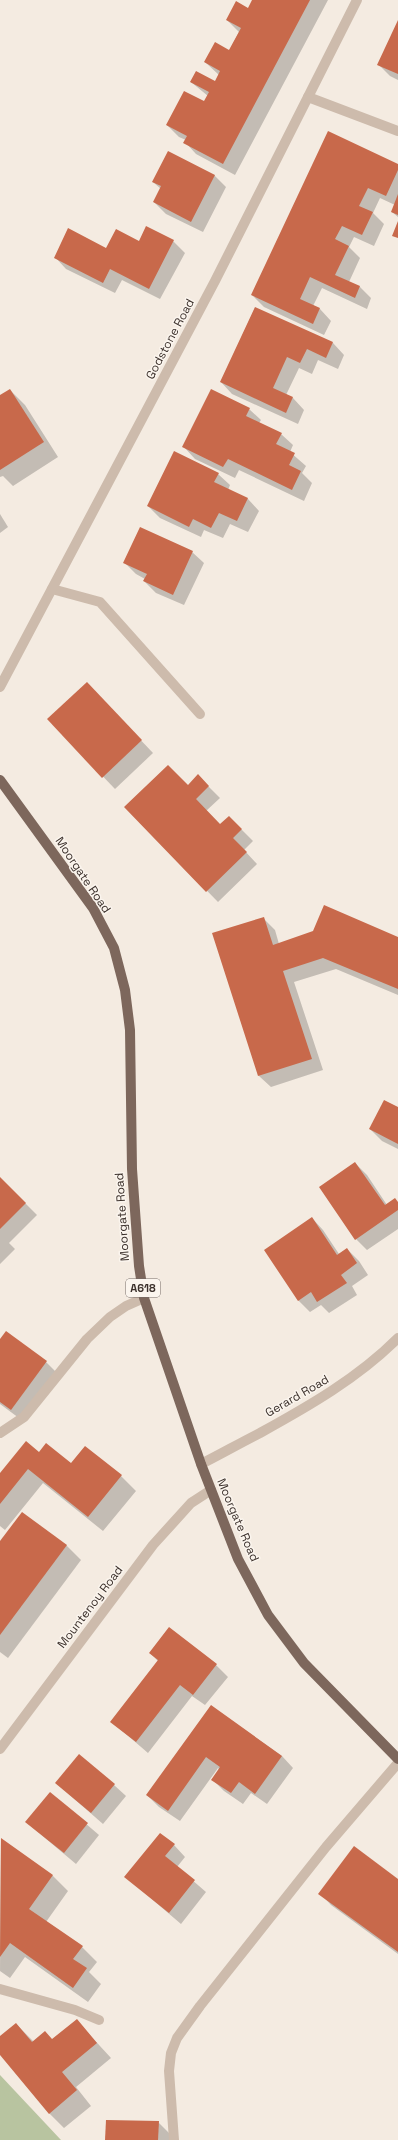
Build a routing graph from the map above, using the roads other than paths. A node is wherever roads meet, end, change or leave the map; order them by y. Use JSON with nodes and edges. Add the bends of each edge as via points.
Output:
{"nodes":[{"id":1,"x":357,"y":0,"type":"edge"},
{"id":2,"x":308,"y":97,"type":"junction"},
{"id":3,"x":398,"y":130,"type":"edge"},
{"id":4,"x":52,"y":589,"type":"junction"},
{"id":5,"x":0,"y":687,"type":"edge"},
{"id":6,"x":200,"y":714,"type":"dead end"},
{"id":7,"x":0,"y":780,"type":"edge"},
{"id":8,"x":144,"y":1298,"type":"junction"},
{"id":9,"x":398,"y":1338,"type":"edge"},
{"id":10,"x":0,"y":1433,"type":"edge"},
{"id":11,"x":201,"y":1464,"type":"junction"},
{"id":12,"x":211,"y":1490,"type":"junction"},
{"id":13,"x":0,"y":1748,"type":"edge"},
{"id":14,"x":398,"y":1759,"type":"edge"},
{"id":15,"x":398,"y":1763,"type":"edge"},
{"id":16,"x":0,"y":1989,"type":"edge"},
{"id":17,"x":99,"y":2020,"type":"dead end"},
{"id":18,"x":174,"y":2140,"type":"edge"}],
"edges":[{"from":1,"to":2,"type":"street","name":"Godstone Road"},
{"from":2,"to":3,"type":"street"},
{"from":2,"to":4,"type":"street","name":"Godstone Road","via":[[215,281]]},
{"from":4,"to":5,"type":"street","name":"Godstone Road"},
{"from":4,"to":6,"type":"street","via":[[100,602]]},
{"from":7,"to":8,"type":"main road","name":"Moorgate Road","number":"A618","via":[[93,908],[114,948],[125,990],[130,1030],[132,1169],[139,1266]]},
{"from":8,"to":10,"type":"street","via":[[110,1317],[87,1339],[24,1417]]},
{"from":8,"to":11,"type":"main road","name":"Moorgate Road","number":"A618"},
{"from":9,"to":11,"type":"street","name":"Gerard Road","via":[[382,1354],[334,1390]]},
{"from":11,"to":12,"type":"main road","name":"Moorgate Road","number":"A618"},
{"from":12,"to":13,"type":"street","name":"Mountenoy Road","via":[[191,1503],[154,1545]]},
{"from":12,"to":14,"type":"main road","name":"Moorgate Road","number":"A618","via":[[238,1559],[268,1615],[304,1662]]},
{"from":15,"to":18,"type":"street","via":[[326,1847],[177,2038],[171,2053],[169,2071]]},
{"from":16,"to":17,"type":"street","via":[[75,2010]]}]}
